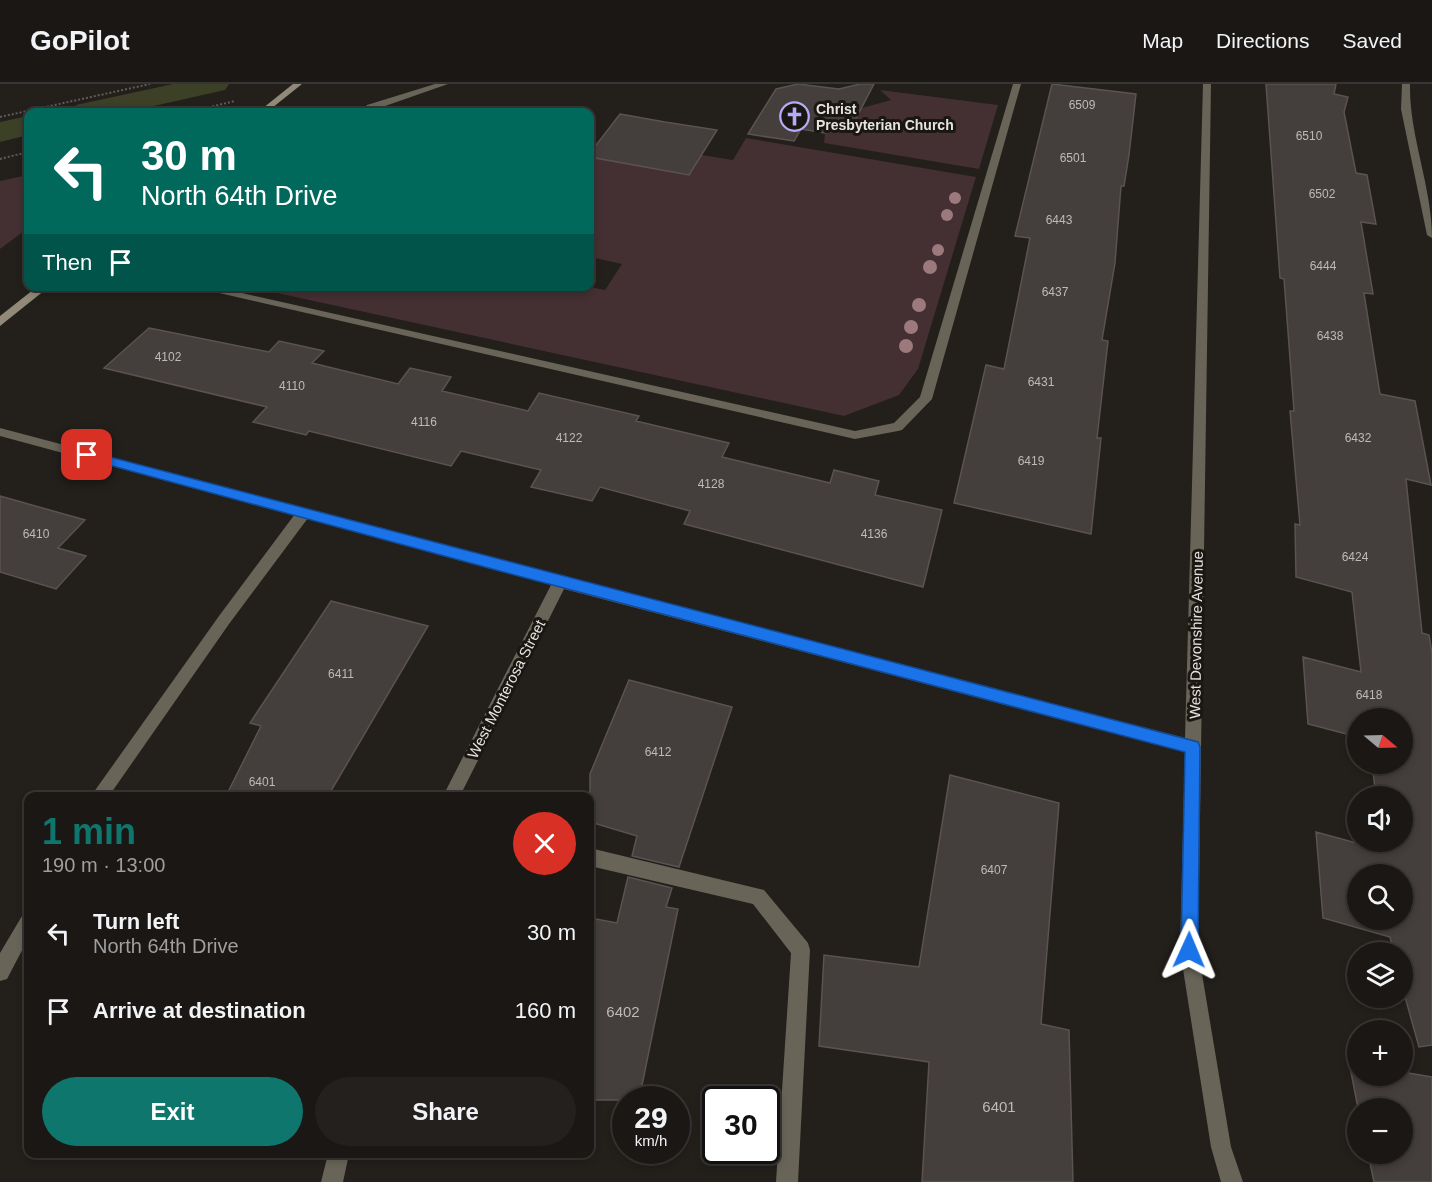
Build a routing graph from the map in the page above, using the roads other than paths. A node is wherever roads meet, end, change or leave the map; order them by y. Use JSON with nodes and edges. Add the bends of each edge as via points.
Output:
{"nodes":[{"id":1,"x":444,"y":84,"type":"edge"},
{"id":2,"x":1017,"y":84,"type":"edge"},
{"id":3,"x":1207,"y":84,"type":"edge"},
{"id":4,"x":1406,"y":84,"type":"edge"},
{"id":5,"x":296,"y":86,"type":"edge"},
{"id":6,"x":267,"y":108,"type":"edge"},
{"id":7,"x":373,"y":108,"type":"edge"},
{"id":8,"x":1432,"y":235,"type":"edge"},
{"id":9,"x":39,"y":291,"type":"edge"},
{"id":10,"x":216,"y":291,"type":"edge"},
{"id":11,"x":0,"y":322,"type":"edge"},
{"id":12,"x":0,"y":432,"type":"edge"},
{"id":13,"x":303,"y":514,"type":"junction"},
{"id":14,"x":560,"y":582,"type":"junction"},
{"id":15,"x":1193,"y":747,"type":"junction"},
{"id":16,"x":102,"y":792,"type":"edge"},
{"id":17,"x":453,"y":792,"type":"edge"},
{"id":18,"x":594,"y":858,"type":"edge"},
{"id":19,"x":24,"y":929,"type":"edge"},
{"id":20,"x":0,"y":972,"type":"edge"},
{"id":21,"x":338,"y":1158,"type":"edge"},
{"id":22,"x":332,"y":1182,"type":"edge"},
{"id":23,"x":788,"y":1182,"type":"edge"},
{"id":24,"x":1232,"y":1182,"type":"edge"}],
"edges":[{"from":1,"to":7,"type":"street"},
{"from":2,"to":10,"type":"street","via":[[926,399],[898,427],[855,435]]},
{"from":3,"to":15,"type":"street","name":"West Devonshire Avenue"},
{"from":4,"to":8,"type":"street","via":[[1405,109]]},
{"from":5,"to":6,"type":"main road"},
{"from":9,"to":11,"type":"main road"},
{"from":12,"to":13,"type":"street"},
{"from":13,"to":14,"type":"street"},
{"from":13,"to":16,"type":"street"},
{"from":14,"to":15,"type":"street"},
{"from":14,"to":17,"type":"street","name":"West Monterosa Street"},
{"from":15,"to":24,"type":"street","name":"West Devonshire Avenue","via":[[1189,950],[1221,1146]]},
{"from":18,"to":23,"type":"street","via":[[758,896],[801,950]]},
{"from":19,"to":20,"type":"street"},
{"from":21,"to":22,"type":"street"}]}
